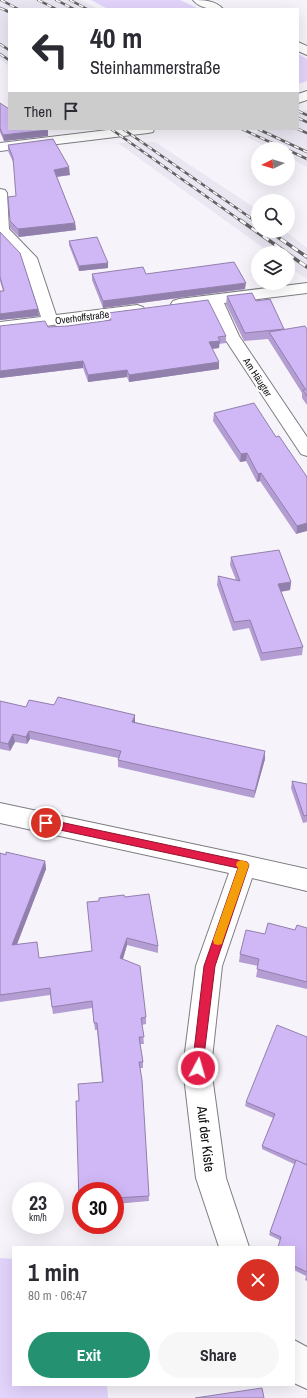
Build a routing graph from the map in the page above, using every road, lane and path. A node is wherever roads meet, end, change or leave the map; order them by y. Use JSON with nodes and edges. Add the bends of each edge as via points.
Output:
{"nodes":[{"id":1,"x":198,"y":0,"type":"edge"},
{"id":2,"x":215,"y":8,"type":"edge"},
{"id":3,"x":140,"y":130,"type":"edge"},
{"id":4,"x":0,"y":147,"type":"edge"},
{"id":5,"x":0,"y":193,"type":"edge"},
{"id":6,"x":307,"y":288,"type":"edge"},
{"id":7,"x":215,"y":300,"type":"junction"},
{"id":8,"x":168,"y":306,"type":"edge"},
{"id":9,"x":152,"y":308,"type":"edge"},
{"id":10,"x":50,"y":321,"type":"junction"},
{"id":11,"x":0,"y":327,"type":"edge"},
{"id":12,"x":307,"y":450,"type":"edge"},
{"id":13,"x":0,"y":813,"type":"edge"},
{"id":14,"x":244,"y":865,"type":"junction"},
{"id":15,"x":307,"y":880,"type":"edge"},
{"id":16,"x":234,"y":1246,"type":"edge"},
{"id":17,"x":295,"y":1357,"type":"edge"},
{"id":18,"x":307,"y":1373,"type":"edge"}],
"edges":[{"from":1,"to":2,"type":"street"},
{"from":3,"to":4,"type":"street"},
{"from":5,"to":10,"type":"street","via":[[2,230],[28,258]]},
{"from":6,"to":7,"type":"street"},
{"from":7,"to":8,"type":"street"},
{"from":7,"to":12,"type":"street","name":"Am Häugter","via":[[231,336]]},
{"from":9,"to":10,"type":"street","name":"Overhoffstraße"},
{"from":10,"to":11,"type":"street","name":"Overhoffstraße"},
{"from":13,"to":14,"type":"street"},
{"from":14,"to":15,"type":"street"},
{"from":14,"to":16,"type":"street","name":"Auf der Kiste","via":[[209,966],[198,1068],[211,1178]]},
{"from":17,"to":18,"type":"street"}]}
